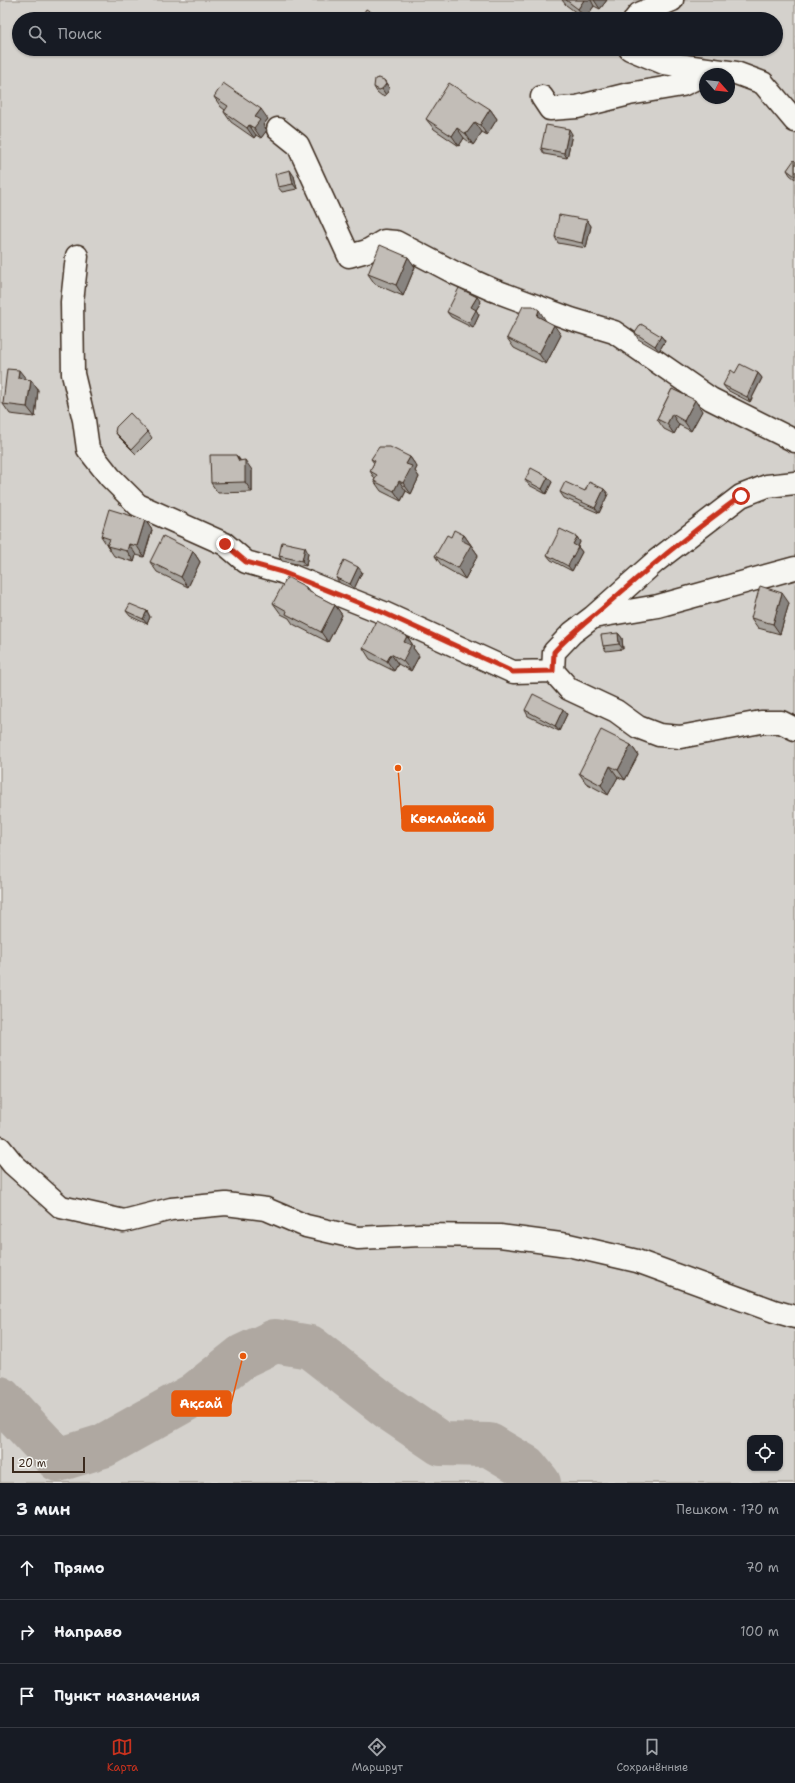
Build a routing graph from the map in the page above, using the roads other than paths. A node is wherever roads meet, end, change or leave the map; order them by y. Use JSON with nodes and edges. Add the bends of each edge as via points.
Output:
{"nodes":[{"id":1,"x":672,"y":0,"type":"edge"},
{"id":2,"x":644,"y":12,"type":"edge"},
{"id":3,"x":647,"y":56,"type":"edge"},
{"id":4,"x":699,"y":68,"type":"edge"},
{"id":5,"x":735,"y":72,"type":"edge"},
{"id":6,"x":699,"y":76,"type":"edge"},
{"id":7,"x":542,"y":97,"type":"dead end"},
{"id":8,"x":795,"y":121,"type":"edge"},
{"id":9,"x":278,"y":129,"type":"dead end"},
{"id":10,"x":77,"y":256,"type":"dead end"},
{"id":11,"x":795,"y":441,"type":"edge"},
{"id":12,"x":795,"y":483,"type":"edge"},
{"id":13,"x":795,"y":568,"type":"edge"},
{"id":14,"x":593,"y":617,"type":"junction"},
{"id":15,"x":553,"y":671,"type":"junction"},
{"id":16,"x":795,"y":729,"type":"edge"},
{"id":17,"x":0,"y":1148,"type":"edge"},
{"id":18,"x":795,"y":1317,"type":"edge"}],
"edges":[{"from":1,"to":2,"type":"street"},
{"from":3,"to":4,"type":"street","via":[[664,63]]},
{"from":5,"to":8,"type":"street","via":[[763,83]]},
{"from":6,"to":7,"type":"street","via":[[682,85],[629,94],[577,107],[550,109]]},
{"from":9,"to":11,"type":"street","via":[[298,145],[349,256],[368,251],[384,241],[396,242],[455,274],[492,290],[614,332],[712,399]]},
{"from":10,"to":15,"type":"street","via":[[72,302],[73,374],[88,449],[110,477],[138,505],[225,544],[246,562],[282,572],[384,613],[513,672]]},
{"from":12,"to":14,"type":"street","via":[[767,486],[741,496],[656,561]]},
{"from":13,"to":14,"type":"street","via":[[658,606]]},
{"from":14,"to":15,"type":"street","via":[[572,633],[554,652]]},
{"from":15,"to":16,"type":"street","via":[[569,689],[616,711],[638,727],[659,735],[680,737],[761,722],[781,722]]},
{"from":17,"to":18,"type":"street","via":[[13,1164],[61,1207],[124,1220],[171,1209],[226,1204],[266,1210],[306,1226],[358,1238],[420,1235],[500,1236],[568,1245],[637,1261]]}]}
